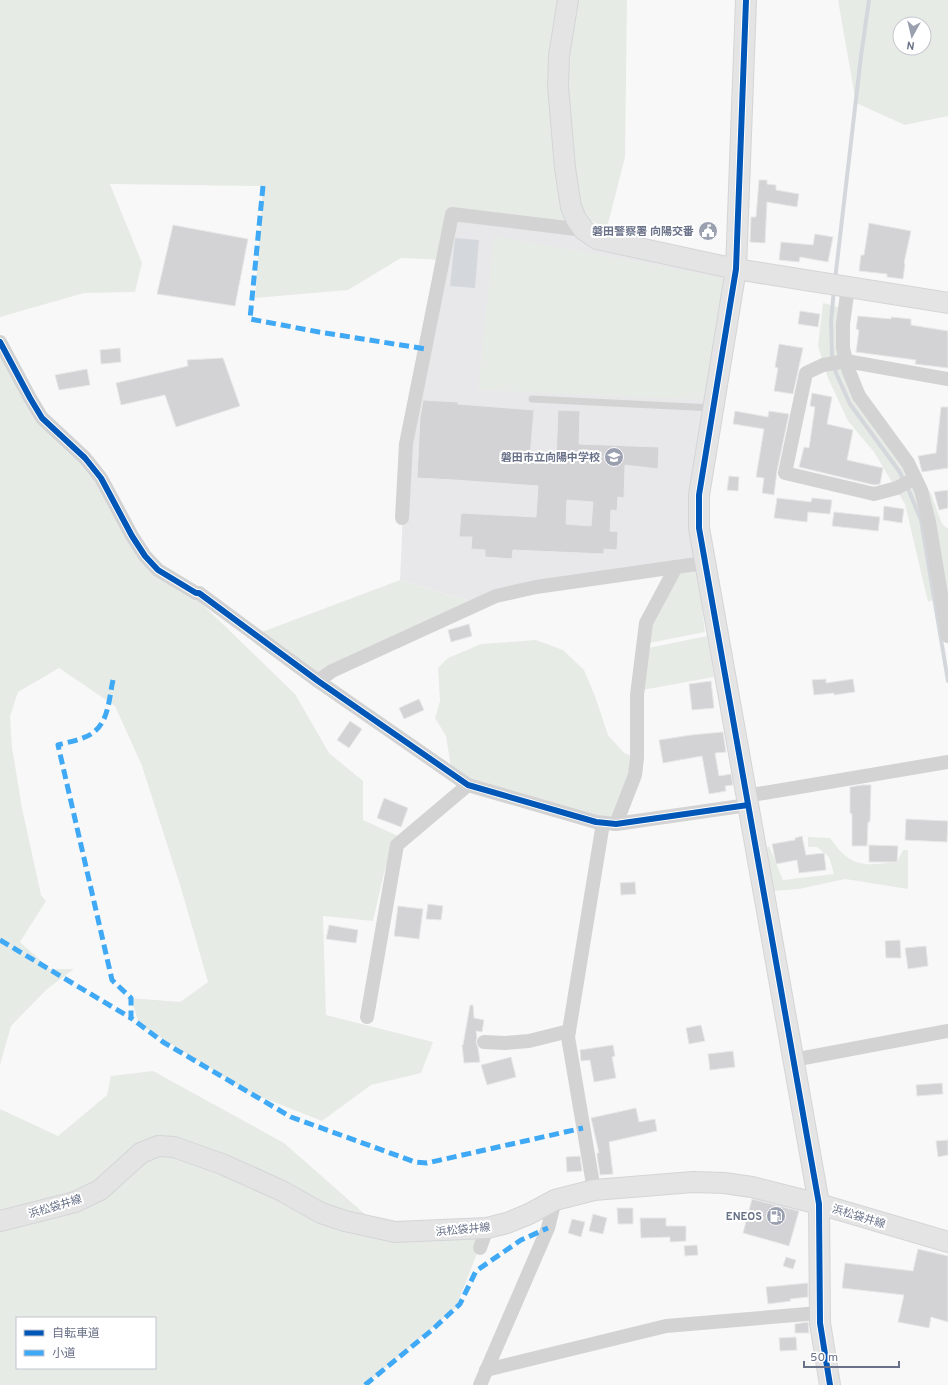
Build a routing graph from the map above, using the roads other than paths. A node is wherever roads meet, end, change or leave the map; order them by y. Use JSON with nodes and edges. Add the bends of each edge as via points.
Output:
{"nodes":[{"id":1,"x":568,"y":0,"type":"edge"},
{"id":2,"x":746,"y":0,"type":"edge"},
{"id":3,"x":584,"y":230,"type":"junction"},
{"id":4,"x":736,"y":269,"type":"junction"},
{"id":5,"x":848,"y":287,"type":"junction"},
{"id":6,"x":948,"y":303,"type":"edge"},
{"id":7,"x":0,"y":342,"type":"edge"},
{"id":8,"x":846,"y":361,"type":"junction"},
{"id":9,"x":948,"y":379,"type":"edge"},
{"id":10,"x":532,"y":400,"type":"dead end"},
{"id":11,"x":713,"y":408,"type":"junction"},
{"id":12,"x":915,"y":478,"type":"junction"},
{"id":13,"x":402,"y":518,"type":"dead end"},
{"id":14,"x":704,"y":563,"type":"junction"},
{"id":15,"x":676,"y":567,"type":"junction"},
{"id":16,"x":948,"y":636,"type":"edge"},
{"id":17,"x":318,"y":681,"type":"junction"},
{"id":18,"x":948,"y":762,"type":"edge"},
{"id":19,"x":468,"y":785,"type":"junction"},
{"id":20,"x":747,"y":800,"type":"junction"},
{"id":21,"x":610,"y":823,"type":"junction"},
{"id":22,"x":367,"y":1017,"type":"dead end"},
{"id":23,"x":569,"y":1031,"type":"junction"},
{"id":24,"x":948,"y":1031,"type":"edge"},
{"id":25,"x":484,"y":1042,"type":"dead end"},
{"id":26,"x":793,"y":1060,"type":"junction"},
{"id":27,"x":594,"y":1190,"type":"junction"},
{"id":28,"x":555,"y":1200,"type":"junction"},
{"id":29,"x":819,"y":1204,"type":"junction"},
{"id":30,"x":0,"y":1221,"type":"edge"},
{"id":31,"x":487,"y":1228,"type":"junction"},
{"id":32,"x":948,"y":1242,"type":"edge"},
{"id":33,"x":480,"y":1248,"type":"dead end"},
{"id":34,"x":819,"y":1313,"type":"junction"},
{"id":35,"x":486,"y":1370,"type":"junction"},
{"id":36,"x":480,"y":1385,"type":"edge"},
{"id":37,"x":830,"y":1385,"type":"edge"}],
"edges":[{"from":1,"to":3,"type":"street","via":[[559,56],[558,86],[571,208]]},
{"from":2,"to":4,"type":"street"},
{"from":3,"to":4,"type":"street","via":[[597,240]]},
{"from":3,"to":13,"type":"street","via":[[452,214],[406,444]]},
{"from":4,"to":5,"type":"street"},
{"from":4,"to":11,"type":"street"},
{"from":5,"to":6,"type":"street"},
{"from":5,"to":8,"type":"street","via":[[843,348]]},
{"from":7,"to":17,"type":"street","via":[[42,418],[85,458],[101,478],[132,536],[158,570],[199,593]]},
{"from":8,"to":9,"type":"street"},
{"from":8,"to":12,"type":"street","via":[[859,396],[908,463]]},
{"from":8,"to":12,"type":"street","via":[[823,365],[806,373],[785,473],[874,494],[896,488]]},
{"from":10,"to":11,"type":"lane"},
{"from":11,"to":14,"type":"street","via":[[699,495],[699,528]]},
{"from":12,"to":16,"type":"street","via":[[921,490],[929,522]]},
{"from":14,"to":15,"type":"street"},
{"from":14,"to":20,"type":"street"},
{"from":15,"to":17,"type":"street","via":[[536,587],[496,596],[332,671]]},
{"from":15,"to":21,"type":"street","via":[[646,623],[637,695],[635,775]]},
{"from":17,"to":19,"type":"street"},
{"from":18,"to":20,"type":"street"},
{"from":19,"to":21,"type":"street","via":[[596,822]]},
{"from":19,"to":22,"type":"street","via":[[397,845]]},
{"from":20,"to":21,"type":"street"},
{"from":20,"to":26,"type":"street"},
{"from":21,"to":23,"type":"street"},
{"from":23,"to":25,"type":"street","via":[[529,1041]]},
{"from":23,"to":27,"type":"street","via":[[569,1046]]},
{"from":24,"to":26,"type":"street"},
{"from":26,"to":29,"type":"street"},
{"from":27,"to":28,"type":"street","name":"浜松袋井線"},
{"from":27,"to":29,"type":"street","name":"浜松袋井線","via":[[693,1182],[724,1183],[752,1187]]},
{"from":28,"to":31,"type":"street","name":"浜松袋井線","via":[[529,1214]]},
{"from":28,"to":35,"type":"street","via":[[548,1228]]},
{"from":29,"to":32,"type":"street","name":"浜松袋井線"},
{"from":29,"to":34,"type":"street"},
{"from":30,"to":31,"type":"street","name":"浜松袋井線","via":[[75,1202],[100,1190],[141,1153],[158,1146],[174,1147],[222,1164],[282,1191],[321,1213],[345,1221],[395,1232]]},
{"from":31,"to":33,"type":"street"},
{"from":34,"to":35,"type":"street","via":[[666,1326]]},
{"from":34,"to":37,"type":"street"},
{"from":35,"to":36,"type":"street"}]}
